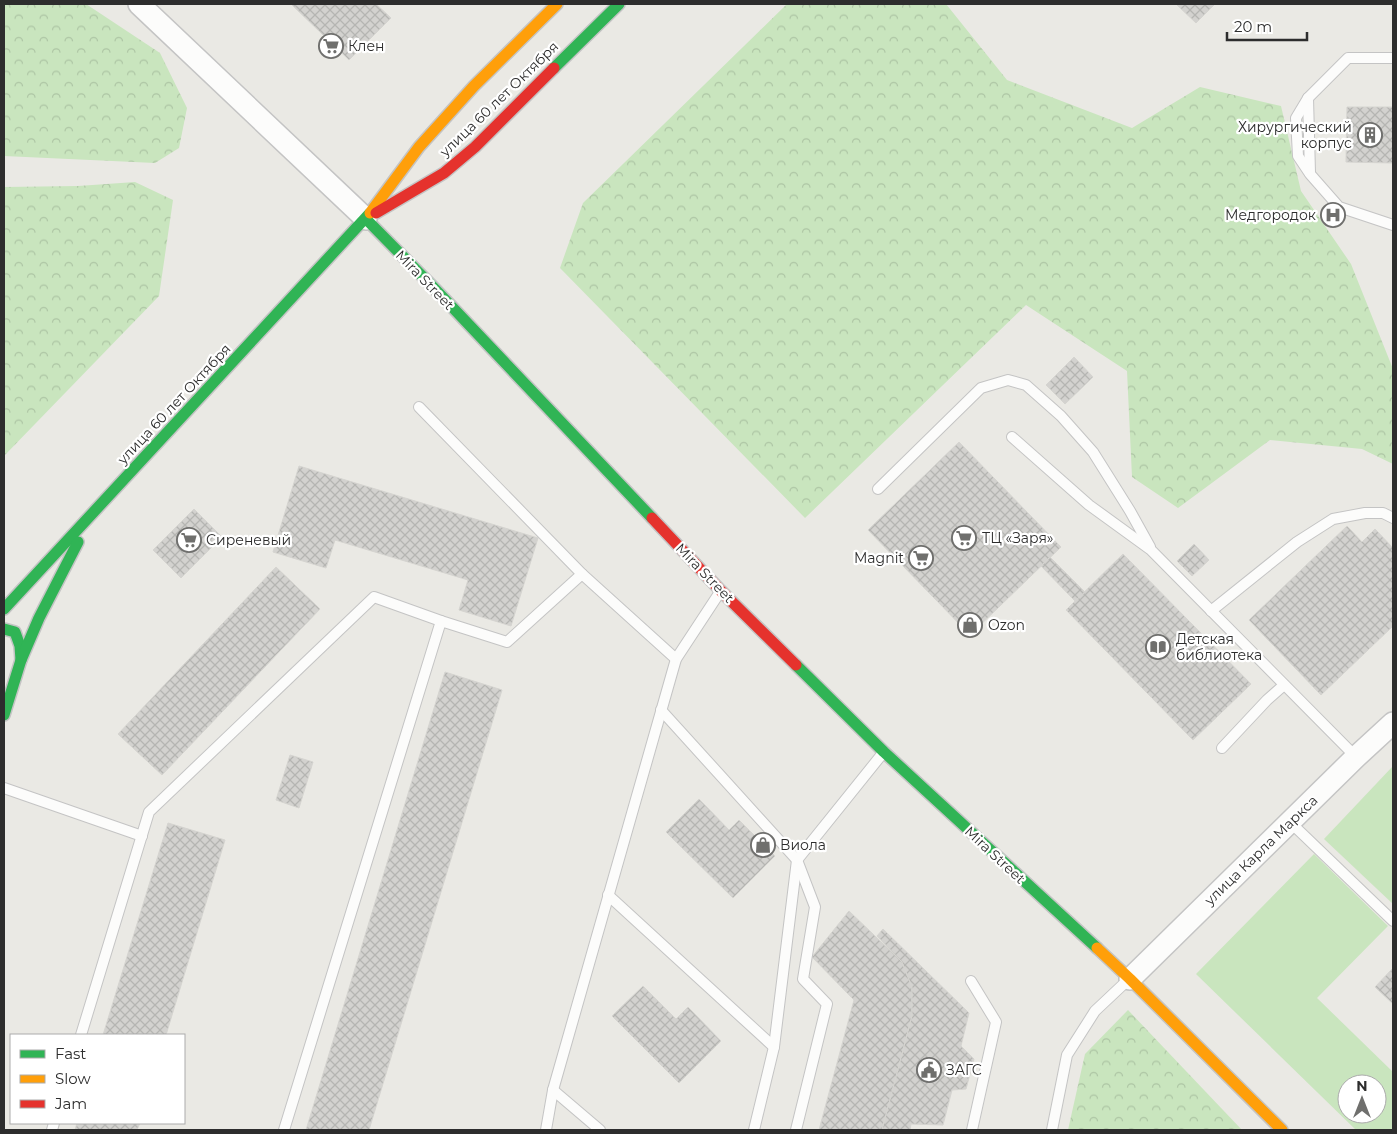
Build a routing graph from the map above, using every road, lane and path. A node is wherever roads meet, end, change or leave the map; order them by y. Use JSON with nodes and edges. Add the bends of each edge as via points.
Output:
{"nodes":[{"id":1,"x":139,"y":4,"type":"edge"},
{"id":2,"x":557,"y":4,"type":"edge"},
{"id":3,"x":619,"y":4,"type":"edge"},
{"id":4,"x":1393,"y":58,"type":"edge"},
{"id":5,"x":366,"y":219,"type":"junction"},
{"id":6,"x":1393,"y":225,"type":"edge"},
{"id":7,"x":419,"y":407,"type":"dead end"},
{"id":8,"x":1012,"y":437,"type":"dead end"},
{"id":9,"x":878,"y":489,"type":"dead end"},
{"id":10,"x":92,"y":514,"type":"junction"},
{"id":11,"x":1393,"y":518,"type":"edge"},
{"id":12,"x":1151,"y":550,"type":"junction"},
{"id":13,"x":582,"y":574,"type":"junction"},
{"id":14,"x":721,"y":591,"type":"junction"},
{"id":15,"x":4,"y":609,"type":"edge"},
{"id":16,"x":1211,"y":611,"type":"junction"},
{"id":17,"x":441,"y":621,"type":"junction"},
{"id":18,"x":4,"y":629,"type":"edge"},
{"id":19,"x":676,"y":659,"type":"junction"},
{"id":20,"x":21,"y":660,"type":"junction"},
{"id":21,"x":1284,"y":685,"type":"junction"},
{"id":22,"x":661,"y":710,"type":"junction"},
{"id":23,"x":4,"y":715,"type":"edge"},
{"id":24,"x":1393,"y":723,"type":"edge"},
{"id":25,"x":1222,"y":748,"type":"dead end"},
{"id":26,"x":884,"y":752,"type":"junction"},
{"id":27,"x":1356,"y":757,"type":"junction"},
{"id":28,"x":4,"y":788,"type":"edge"},
{"id":29,"x":1290,"y":822,"type":"junction"},
{"id":30,"x":142,"y":836,"type":"junction"},
{"id":31,"x":797,"y":860,"type":"junction"},
{"id":32,"x":608,"y":896,"type":"junction"},
{"id":33,"x":1393,"y":921,"type":"edge"},
{"id":34,"x":1130,"y":979,"type":"junction"},
{"id":35,"x":971,"y":981,"type":"dead end"},
{"id":36,"x":81,"y":1034,"type":"edge"},
{"id":37,"x":774,"y":1047,"type":"junction"},
{"id":38,"x":553,"y":1090,"type":"junction"},
{"id":39,"x":284,"y":1130,"type":"edge"},
{"id":40,"x":546,"y":1130,"type":"edge"},
{"id":41,"x":600,"y":1130,"type":"edge"},
{"id":42,"x":754,"y":1130,"type":"edge"},
{"id":43,"x":796,"y":1130,"type":"edge"},
{"id":44,"x":972,"y":1130,"type":"edge"},
{"id":45,"x":1052,"y":1130,"type":"edge"},
{"id":46,"x":1282,"y":1130,"type":"edge"}],
"edges":[{"from":1,"to":5,"type":"street","name":"Mira Street"},
{"from":2,"to":5,"type":"street","name":"улица 60 лет Октября","via":[[418,147]]},
{"from":3,"to":5,"type":"street","name":"улица 60 лет Октября","via":[[444,173]]},
{"from":4,"to":6,"type":"lane","via":[[1348,58],[1308,98],[1310,174],[1338,207]]},
{"from":5,"to":10,"type":"street","name":"улица 60 лет Октября"},
{"from":5,"to":14,"type":"street","name":"Mira Street"},
{"from":7,"to":13,"type":"lane"},
{"from":8,"to":12,"type":"lane","via":[[1089,505]]},
{"from":9,"to":12,"type":"lane","via":[[981,388],[1008,380],[1026,385],[1061,416],[1093,452]]},
{"from":10,"to":15,"type":"street","name":"улица 60 лет Октября"},
{"from":10,"to":20,"type":"street"},
{"from":11,"to":16,"type":"lane","via":[[1383,513],[1366,512],[1333,519],[1297,542]]},
{"from":12,"to":16,"type":"lane"},
{"from":13,"to":17,"type":"lane","via":[[506,642]]},
{"from":13,"to":19,"type":"lane"},
{"from":14,"to":19,"type":"lane"},
{"from":14,"to":26,"type":"street","name":"Mira Street"},
{"from":16,"to":21,"type":"lane"},
{"from":17,"to":30,"type":"lane","via":[[374,596],[149,812]]},
{"from":17,"to":39,"type":"lane"},
{"from":18,"to":20,"type":"street","via":[[8,628],[18,637]]},
{"from":19,"to":22,"type":"lane"},
{"from":20,"to":23,"type":"street"},
{"from":21,"to":25,"type":"lane"},
{"from":21,"to":27,"type":"lane"},
{"from":22,"to":31,"type":"lane"},
{"from":22,"to":32,"type":"lane"},
{"from":24,"to":27,"type":"street","name":"улица Карла Маркса"},
{"from":26,"to":31,"type":"lane"},
{"from":26,"to":34,"type":"street","name":"Mira Street"},
{"from":27,"to":29,"type":"street","name":"улица Карла Маркса"},
{"from":28,"to":30,"type":"lane"},
{"from":29,"to":33,"type":"lane"},
{"from":29,"to":34,"type":"street","name":"улица Карла Маркса"},
{"from":30,"to":36,"type":"lane"},
{"from":31,"to":37,"type":"lane"},
{"from":31,"to":43,"type":"lane","via":[[815,907],[803,979],[827,1004]]},
{"from":32,"to":37,"type":"lane"},
{"from":32,"to":38,"type":"lane"},
{"from":34,"to":45,"type":"lane","via":[[1094,1010],[1067,1054]]},
{"from":34,"to":46,"type":"street","name":"Mira Street"},
{"from":35,"to":44,"type":"lane","via":[[996,1022]]},
{"from":37,"to":42,"type":"lane"},
{"from":38,"to":40,"type":"lane"},
{"from":38,"to":41,"type":"lane"}]}
